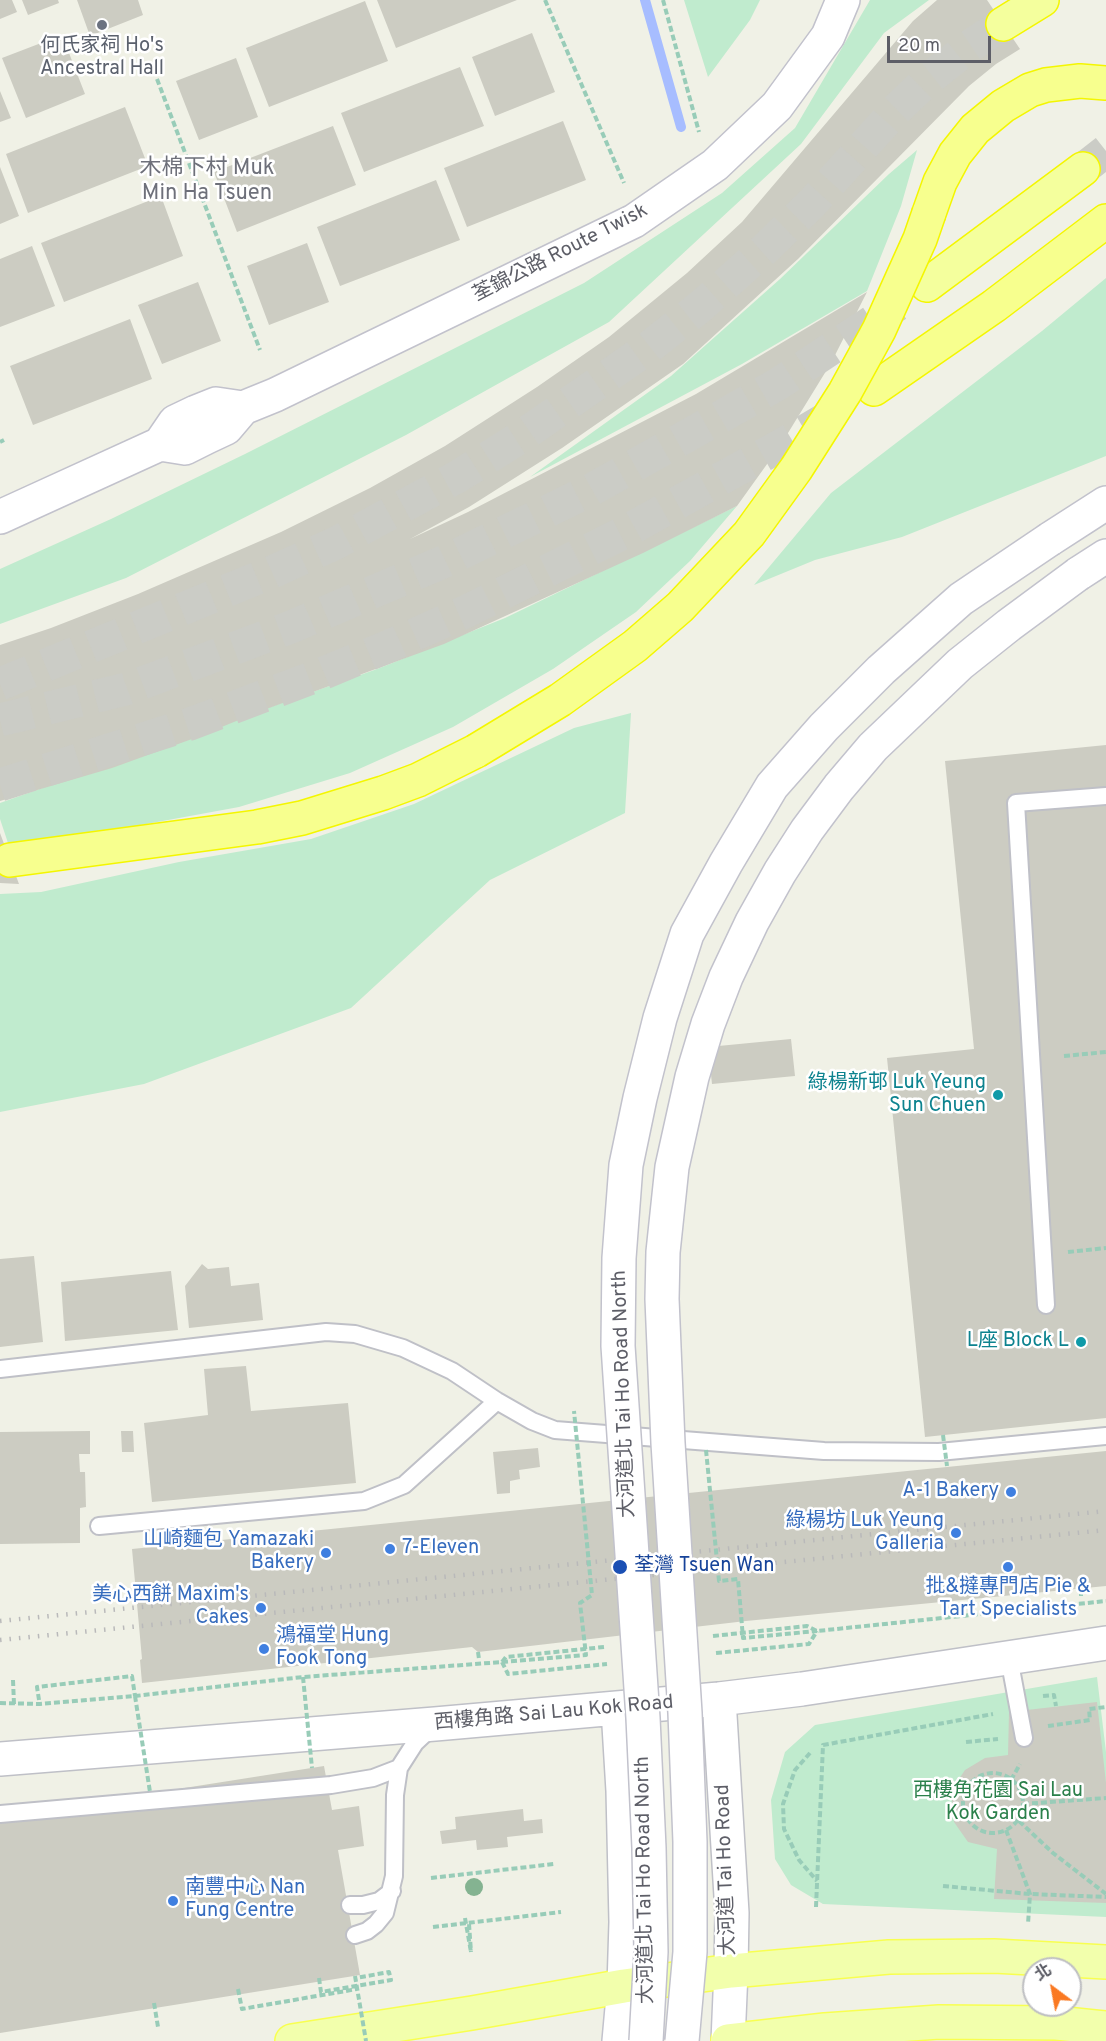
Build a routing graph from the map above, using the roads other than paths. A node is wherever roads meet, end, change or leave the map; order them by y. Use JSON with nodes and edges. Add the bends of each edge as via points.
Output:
{"nodes":[{"id":1,"x":843,"y":0,"type":"edge"},
{"id":2,"x":1042,"y":0,"type":"edge"},
{"id":3,"x":1003,"y":24,"type":"tunnel mouth"},
{"id":4,"x":1106,"y":83,"type":"edge"},
{"id":5,"x":1083,"y":169,"type":"tunnel mouth"},
{"id":6,"x":1106,"y":221,"type":"edge"},
{"id":7,"x":927,"y":285,"type":"tunnel mouth"},
{"id":8,"x":874,"y":389,"type":"dead end"},
{"id":9,"x":1106,"y":503,"type":"edge"},
{"id":10,"x":0,"y":517,"type":"edge"},
{"id":11,"x":1106,"y":556,"type":"edge"},
{"id":12,"x":1106,"y":796,"type":"edge"},
{"id":13,"x":10,"y":860,"type":"dead end"},
{"id":14,"x":1046,"y":1305,"type":"dead end"},
{"id":15,"x":0,"y":1369,"type":"edge"},
{"id":16,"x":497,"y":1401,"type":"junction"},
{"id":17,"x":1106,"y":1436,"type":"edge"},
{"id":18,"x":99,"y":1526,"type":"dead end"},
{"id":19,"x":1106,"y":1643,"type":"edge"},
{"id":20,"x":1010,"y":1658,"type":"junction"},
{"id":21,"x":719,"y":1699,"type":"junction"},
{"id":22,"x":618,"y":1709,"type":"junction"},
{"id":23,"x":435,"y":1724,"type":"junction"},
{"id":24,"x":1024,"y":1738,"type":"dead end"},
{"id":25,"x":0,"y":1759,"type":"edge"},
{"id":26,"x":399,"y":1768,"type":"junction"},
{"id":27,"x":0,"y":1814,"type":"edge"},
{"id":28,"x":392,"y":1891,"type":"junction"},
{"id":29,"x":351,"y":1905,"type":"dead end"},
{"id":30,"x":355,"y":1935,"type":"dead end"},
{"id":31,"x":1106,"y":1962,"type":"edge"},
{"id":32,"x":731,"y":1971,"type":"junction"},
{"id":33,"x":624,"y":1986,"type":"junction"},
{"id":34,"x":1056,"y":2023,"type":"junction"},
{"id":35,"x":1106,"y":2028,"type":"edge"},
{"id":36,"x":291,"y":2041,"type":"edge"},
{"id":37,"x":619,"y":2041,"type":"edge"},
{"id":38,"x":646,"y":2041,"type":"edge"},
{"id":39,"x":682,"y":2041,"type":"edge"},
{"id":40,"x":728,"y":2041,"type":"edge"},
{"id":41,"x":980,"y":2041,"type":"edge"}],
"edges":[{"from":1,"to":10,"type":"main road","name":"荃錦公路 Route Twisk","via":[[828,36],[777,106],[715,165],[634,221],[243,408],[226,428],[185,448],[160,444]]},
{"from":2,"to":3,"type":"highway"},
{"from":4,"to":13,"type":"highway","bridge":true,"via":[[1080,81],[1030,90],[975,129],[940,182],[920,239],[879,330],[845,392],[777,498],[749,534],[680,607],[560,700],[476,751],[418,780],[302,818]]},
{"from":5,"to":7,"type":"highway"},
{"from":6,"to":8,"type":"highway","via":[[994,306]]},
{"from":9,"to":38,"type":"main road","name":"大河道北 Tai Ho Road North","bridge":true,"via":[[961,599],[824,727],[772,786],[687,934],[660,1018],[626,1165],[618,1346],[649,1848],[651,1952]]},
{"from":11,"to":39,"type":"main road","name":"大河道北 Tai Ho Road North","bridge":true,"via":[[960,664],[873,747],[839,787],[807,830],[752,922],[726,977],[692,1077],[672,1167],[662,1299],[690,1842],[690,1952]]},
{"from":12,"to":14,"type":"lane","via":[[1016,803]]},
{"from":15,"to":16,"type":"lane","via":[[326,1332],[355,1334],[403,1348],[452,1371]]},
{"from":16,"to":17,"type":"lane","via":[[555,1430],[824,1451],[939,1452]]},
{"from":16,"to":18,"type":"lane","via":[[404,1485],[364,1501]]},
{"from":19,"to":20,"type":"main road","name":"西樓角路 Sai Lau Kok Road"},
{"from":20,"to":21,"type":"main road","name":"西樓角路 Sai Lau Kok Road"},
{"from":20,"to":24,"type":"lane"},
{"from":21,"to":22,"type":"main road","name":"西樓角路 Sai Lau Kok Road"},
{"from":21,"to":32,"type":"main road","name":"大河道 Tai Ho Road","via":[[732,1913]]},
{"from":22,"to":23,"type":"main road","name":"西樓角路 Sai Lau Kok Road"},
{"from":22,"to":33,"type":"main road","via":[[626,1910]]},
{"from":23,"to":25,"type":"main road","name":"西樓角路 Sai Lau Kok Road"},
{"from":23,"to":26,"type":"lane","via":[[415,1743]]},
{"from":26,"to":27,"type":"lane","via":[[373,1778],[332,1785]]},
{"from":26,"to":28,"type":"lane"},
{"from":28,"to":29,"type":"lane","via":[[379,1901]]},
{"from":28,"to":30,"type":"lane","via":[[385,1913],[376,1924]]},
{"from":31,"to":32,"type":"main road","via":[[889,1956]]},
{"from":32,"to":33,"type":"main road"},
{"from":32,"to":40,"type":"main road","name":"大河道 Tai Ho Road"},
{"from":33,"to":36,"type":"main road"},
{"from":33,"to":37,"type":"main road"},
{"from":34,"to":35,"type":"main road"},
{"from":34,"to":40,"type":"main road","via":[[939,2022]]},
{"from":34,"to":41,"type":"main road"}]}
